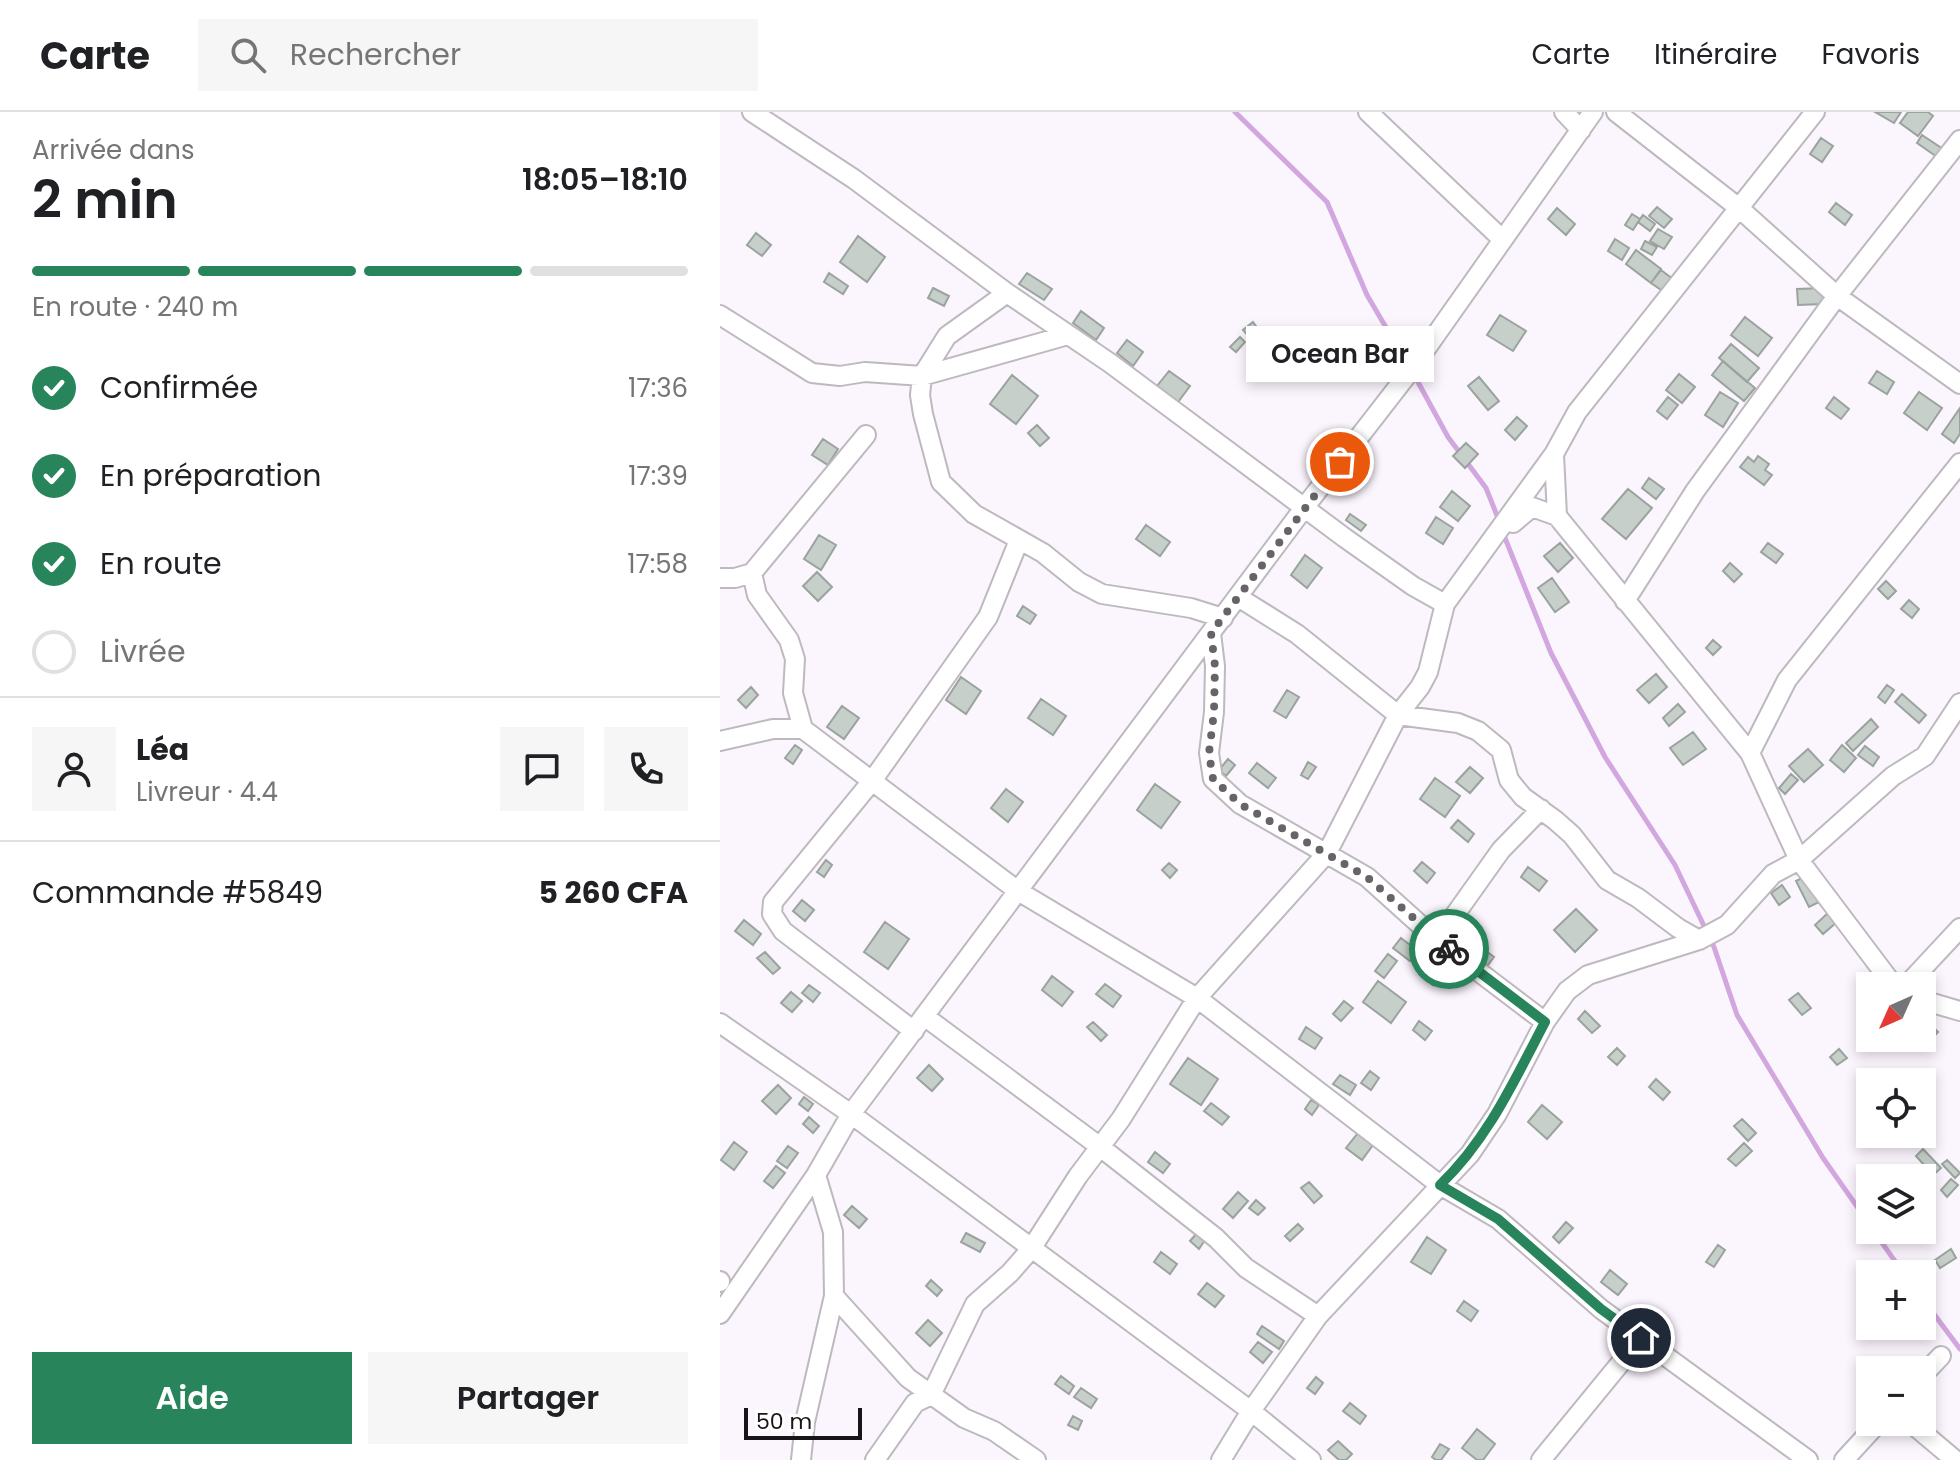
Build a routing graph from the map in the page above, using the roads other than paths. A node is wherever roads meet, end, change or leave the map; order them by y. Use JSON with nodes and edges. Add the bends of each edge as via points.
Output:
{"nodes":[{"id":1,"x":752,"y":112,"type":"edge"},
{"id":2,"x":1368,"y":112,"type":"edge"},
{"id":3,"x":1564,"y":112,"type":"edge"},
{"id":4,"x":1593,"y":112,"type":"edge"},
{"id":5,"x":1616,"y":112,"type":"edge"},
{"id":6,"x":1815,"y":112,"type":"edge"},
{"id":7,"x":1581,"y":130,"type":"junction"},
{"id":8,"x":1960,"y":140,"type":"edge"},
{"id":9,"x":1739,"y":208,"type":"junction"},
{"id":10,"x":1503,"y":240,"type":"junction"},
{"id":11,"x":1007,"y":293,"type":"junction"},
{"id":12,"x":1837,"y":296,"type":"junction"},
{"id":13,"x":720,"y":315,"type":"edge"},
{"id":14,"x":1068,"y":335,"type":"junction"},
{"id":15,"x":922,"y":376,"type":"junction"},
{"id":16,"x":1960,"y":384,"type":"edge"},
{"id":17,"x":866,"y":435,"type":"dead end"},
{"id":18,"x":1554,"y":454,"type":"junction"},
{"id":19,"x":1960,"y":463,"type":"edge"},
{"id":20,"x":1304,"y":508,"type":"junction"},
{"id":21,"x":1557,"y":516,"type":"junction"},
{"id":22,"x":1504,"y":521,"type":"junction"},
{"id":23,"x":1019,"y":540,"type":"junction"},
{"id":24,"x":752,"y":573,"type":"junction"},
{"id":25,"x":720,"y":578,"type":"edge"},
{"id":26,"x":1238,"y":597,"type":"junction"},
{"id":27,"x":1625,"y":601,"type":"junction"},
{"id":28,"x":1445,"y":604,"type":"junction"},
{"id":29,"x":1217,"y":626,"type":"junction"},
{"id":30,"x":1960,"y":703,"type":"edge"},
{"id":31,"x":1398,"y":715,"type":"junction"},
{"id":32,"x":803,"y":729,"type":"junction"},
{"id":33,"x":720,"y":741,"type":"edge"},
{"id":34,"x":1750,"y":753,"type":"junction"},
{"id":35,"x":872,"y":781,"type":"junction"},
{"id":36,"x":1541,"y":809,"type":"junction"},
{"id":37,"x":1327,"y":853,"type":"junction"},
{"id":38,"x":1799,"y":860,"type":"junction"},
{"id":39,"x":1018,"y":891,"type":"junction"},
{"id":40,"x":1960,"y":928,"type":"edge"},
{"id":41,"x":1437,"y":940,"type":"junction"},
{"id":42,"x":1699,"y":940,"type":"junction"},
{"id":43,"x":1883,"y":972,"type":"edge"},
{"id":44,"x":1919,"y":972,"type":"edge"},
{"id":45,"x":1197,"y":998,"type":"junction"},
{"id":46,"x":1936,"y":1004,"type":"edge"},
{"id":47,"x":1960,"y":1011,"type":"edge"},
{"id":48,"x":1545,"y":1022,"type":"junction"},
{"id":49,"x":720,"y":1023,"type":"edge"},
{"id":50,"x":919,"y":1024,"type":"junction"},
{"id":51,"x":851,"y":1114,"type":"junction"},
{"id":52,"x":1099,"y":1146,"type":"junction"},
{"id":53,"x":816,"y":1175,"type":"junction"},
{"id":54,"x":1440,"y":1185,"type":"junction"},
{"id":55,"x":1031,"y":1249,"type":"junction"},
{"id":56,"x":834,"y":1296,"type":"junction"},
{"id":57,"x":720,"y":1314,"type":"edge"},
{"id":58,"x":1318,"y":1316,"type":"junction"},
{"id":59,"x":1641,"y":1338,"type":"junction"},
{"id":60,"x":1941,"y":1356,"type":"dead end"},
{"id":61,"x":1936,"y":1361,"type":"edge"},
{"id":62,"x":931,"y":1395,"type":"junction"},
{"id":63,"x":1251,"y":1411,"type":"junction"},
{"id":64,"x":1866,"y":1436,"type":"edge"},
{"id":65,"x":1927,"y":1436,"type":"edge"},
{"id":66,"x":801,"y":1460,"type":"edge"},
{"id":67,"x":875,"y":1460,"type":"edge"},
{"id":68,"x":1036,"y":1460,"type":"edge"},
{"id":69,"x":1221,"y":1460,"type":"edge"},
{"id":70,"x":1311,"y":1460,"type":"edge"},
{"id":71,"x":1541,"y":1460,"type":"edge"},
{"id":72,"x":1808,"y":1460,"type":"edge"},
{"id":73,"x":1844,"y":1460,"type":"edge"},
{"id":74,"x":1955,"y":1460,"type":"edge"}],
"edges":[{"from":1,"to":11,"type":"street","via":[[854,179]]},
{"from":2,"to":10,"type":"street"},
{"from":3,"to":7,"type":"street"},
{"from":4,"to":7,"type":"street"},
{"from":5,"to":9,"type":"street"},
{"from":6,"to":9,"type":"street"},
{"from":7,"to":10,"type":"street"},
{"from":8,"to":12,"type":"street"},
{"from":9,"to":12,"type":"street"},
{"from":9,"to":18,"type":"street","via":[[1577,412]]},
{"from":10,"to":20,"type":"street"},
{"from":11,"to":14,"type":"street"},
{"from":11,"to":15,"type":"street","via":[[947,336]]},
{"from":12,"to":16,"type":"street"},
{"from":12,"to":27,"type":"street","via":[[1695,491]]},
{"from":13,"to":15,"type":"street","via":[[812,373]]},
{"from":14,"to":15,"type":"street"},
{"from":14,"to":20,"type":"street"},
{"from":15,"to":23,"type":"street","via":[[923,414],[941,482],[974,514]]},
{"from":17,"to":24,"type":"street"},
{"from":18,"to":21,"type":"street"},
{"from":18,"to":22,"type":"street"},
{"from":19,"to":34,"type":"street","via":[[1787,680]]},
{"from":20,"to":26,"type":"street"},
{"from":20,"to":28,"type":"street"},
{"from":21,"to":22,"type":"street","via":[[1532,507],[1514,522]]},
{"from":21,"to":27,"type":"street"},
{"from":22,"to":28,"type":"street"},
{"from":23,"to":29,"type":"street","via":[[1102,594],[1191,608]]},
{"from":23,"to":35,"type":"street","via":[[988,617]]},
{"from":24,"to":25,"type":"street"},
{"from":24,"to":32,"type":"street","via":[[757,595],[789,640],[795,659],[793,693]]},
{"from":26,"to":29,"type":"street"},
{"from":26,"to":31,"type":"street","via":[[1297,634]]},
{"from":27,"to":34,"type":"street"},
{"from":28,"to":31,"type":"street","via":[[1428,672]]},
{"from":29,"to":37,"type":"street","via":[[1209,753],[1213,779],[1240,804]]},
{"from":29,"to":39,"type":"street"},
{"from":30,"to":38,"type":"street","via":[[1925,756],[1893,776]]},
{"from":31,"to":36,"type":"street","via":[[1478,731],[1501,750],[1513,785]]},
{"from":31,"to":37,"type":"street"},
{"from":32,"to":33,"type":"street","via":[[773,729]]},
{"from":32,"to":35,"type":"street"},
{"from":34,"to":38,"type":"street"},
{"from":35,"to":39,"type":"street"},
{"from":35,"to":50,"type":"street","via":[[773,902],[772,914],[783,931]]},
{"from":36,"to":41,"type":"street","via":[[1501,850]]},
{"from":36,"to":42,"type":"street","via":[[1572,835],[1607,880]]},
{"from":37,"to":41,"type":"street","via":[[1367,877]]},
{"from":37,"to":45,"type":"street"},
{"from":38,"to":42,"type":"street","via":[[1773,874],[1727,925]]},
{"from":38,"to":43,"type":"street"},
{"from":39,"to":45,"type":"street"},
{"from":39,"to":50,"type":"street"},
{"from":40,"to":44,"type":"street"},
{"from":41,"to":48,"type":"street"},
{"from":42,"to":48,"type":"street","via":[[1588,975],[1567,991]]},
{"from":45,"to":52,"type":"street"},
{"from":45,"to":54,"type":"street"},
{"from":46,"to":47,"type":"street"},
{"from":48,"to":54,"type":"street","via":[[1497,1114]]},
{"from":49,"to":51,"type":"street"},
{"from":50,"to":51,"type":"street"},
{"from":50,"to":52,"type":"street"},
{"from":51,"to":53,"type":"street"},
{"from":51,"to":55,"type":"street"},
{"from":52,"to":55,"type":"street"},
{"from":52,"to":58,"type":"street","via":[[1246,1268]]},
{"from":53,"to":56,"type":"street","via":[[833,1232]]},
{"from":53,"to":57,"type":"street"},
{"from":54,"to":58,"type":"street"},
{"from":54,"to":59,"type":"street","via":[[1498,1219]]},
{"from":55,"to":62,"type":"street","via":[[975,1304]]},
{"from":55,"to":63,"type":"street"},
{"from":56,"to":62,"type":"street","via":[[908,1378]]},
{"from":56,"to":66,"type":"street"},
{"from":58,"to":63,"type":"street"},
{"from":59,"to":71,"type":"street"},
{"from":59,"to":72,"type":"street"},
{"from":60,"to":61,"type":"street"},
{"from":62,"to":67,"type":"street","via":[[915,1403]]},
{"from":62,"to":68,"type":"street"},
{"from":63,"to":69,"type":"street"},
{"from":63,"to":70,"type":"street"},
{"from":64,"to":73,"type":"street"},
{"from":65,"to":74,"type":"street"}]}
